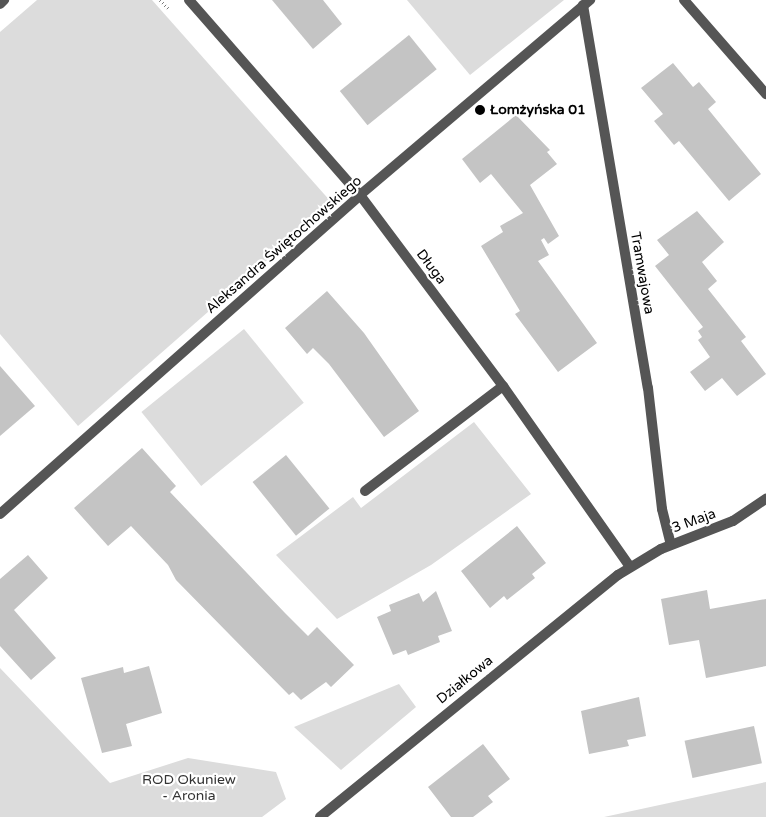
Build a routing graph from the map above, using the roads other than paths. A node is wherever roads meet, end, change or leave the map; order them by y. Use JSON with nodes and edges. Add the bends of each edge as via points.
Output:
{"nodes":[{"id":1,"x":4,"y":0,"type":"edge"},
{"id":2,"x":190,"y":0,"type":"edge"},
{"id":3,"x":684,"y":0,"type":"edge"},
{"id":4,"x":586,"y":3,"type":"edge"},
{"id":5,"x":0,"y":4,"type":"edge"},
{"id":6,"x":766,"y":94,"type":"edge"},
{"id":7,"x":360,"y":196,"type":"junction"},
{"id":8,"x":503,"y":386,"type":"junction"},
{"id":9,"x":365,"y":491,"type":"dead end"},
{"id":10,"x":766,"y":499,"type":"edge"},
{"id":11,"x":0,"y":514,"type":"edge"},
{"id":12,"x":671,"y":544,"type":"junction"},
{"id":13,"x":630,"y":567,"type":"junction"},
{"id":14,"x":320,"y":817,"type":"edge"}],
"edges":[{"from":1,"to":5,"type":"street"},
{"from":2,"to":7,"type":"street","name":"Długa"},
{"from":3,"to":6,"type":"street"},
{"from":4,"to":7,"type":"street","name":"Aleksandra Świętochowskiego"},
{"from":4,"to":12,"type":"street","name":"Tramwajowa","via":[[648,388],[662,509]]},
{"from":7,"to":8,"type":"street","name":"Długa"},
{"from":7,"to":11,"type":"street","name":"Aleksandra Świętochowskiego"},
{"from":8,"to":9,"type":"street"},
{"from":8,"to":13,"type":"street","name":"Długa"},
{"from":10,"to":12,"type":"street","name":"3 Maja","via":[[734,521]]},
{"from":12,"to":13,"type":"street","name":"3 Maja"},
{"from":13,"to":14,"type":"street","name":"Działkowa"}]}
